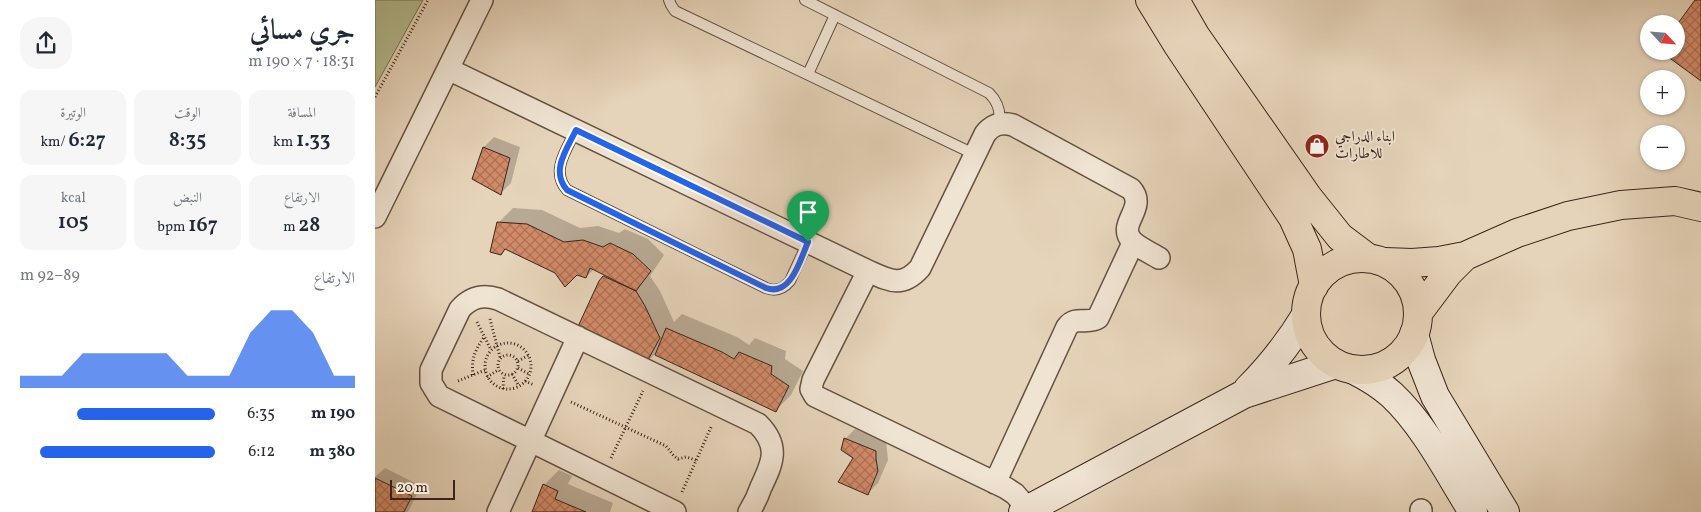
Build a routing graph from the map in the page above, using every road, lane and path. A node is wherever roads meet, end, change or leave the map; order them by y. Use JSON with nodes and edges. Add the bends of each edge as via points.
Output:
{"nodes":[{"id":1,"x":428,"y":0,"type":"edge"},
{"id":2,"x":482,"y":0,"type":"edge"},
{"id":3,"x":669,"y":0,"type":"edge"},
{"id":4,"x":805,"y":0,"type":"edge"},
{"id":5,"x":1150,"y":0,"type":"edge"},
{"id":6,"x":1175,"y":0,"type":"edge"},
{"id":7,"x":835,"y":15,"type":"junction"},
{"id":8,"x":448,"y":68,"type":"junction"},
{"id":9,"x":808,"y":74,"type":"junction"},
{"id":10,"x":375,"y":97,"type":"edge"},
{"id":11,"x":999,"y":124,"type":"junction"},
{"id":12,"x":576,"y":130,"type":"junction"},
{"id":13,"x":976,"y":155,"type":"junction"},
{"id":14,"x":1701,"y":190,"type":"edge"},
{"id":15,"x":1675,"y":201,"type":"junction"},
{"id":16,"x":1701,"y":206,"type":"edge"},
{"id":17,"x":375,"y":217,"type":"edge"},
{"id":18,"x":808,"y":242,"type":"junction"},
{"id":19,"x":1133,"y":242,"type":"junction"},
{"id":20,"x":1465,"y":256,"type":"junction"},
{"id":21,"x":1159,"y":258,"type":"dead end"},
{"id":22,"x":1377,"y":260,"type":"junction"},
{"id":23,"x":868,"y":271,"type":"junction"},
{"id":24,"x":1314,"y":286,"type":"junction"},
{"id":25,"x":475,"y":299,"type":"junction"},
{"id":26,"x":1306,"y":316,"type":"junction"},
{"id":27,"x":1416,"y":324,"type":"junction"},
{"id":28,"x":484,"y":337,"type":"junction"},
{"id":29,"x":578,"y":337,"type":"junction"},
{"id":30,"x":497,"y":345,"type":"junction"},
{"id":31,"x":491,"y":350,"type":"junction"},
{"id":32,"x":529,"y":355,"type":"junction"},
{"id":33,"x":500,"y":357,"type":"junction"},
{"id":34,"x":517,"y":361,"type":"junction"},
{"id":35,"x":1345,"y":367,"type":"junction"},
{"id":36,"x":518,"y":368,"type":"junction"},
{"id":37,"x":498,"y":370,"type":"junction"},
{"id":38,"x":651,"y":372,"type":"junction"},
{"id":39,"x":512,"y":374,"type":"junction"},
{"id":40,"x":529,"y":374,"type":"junction"},
{"id":41,"x":473,"y":375,"type":"dead end"},
{"id":42,"x":505,"y":375,"type":"junction"},
{"id":43,"x":487,"y":377,"type":"junction"},
{"id":44,"x":525,"y":381,"type":"junction"},
{"id":45,"x":519,"y":386,"type":"junction"},
{"id":46,"x":503,"y":389,"type":"junction"},
{"id":47,"x":552,"y":393,"type":"junction"},
{"id":48,"x":1244,"y":394,"type":"junction"},
{"id":49,"x":721,"y":405,"type":"junction"},
{"id":50,"x":625,"y":427,"type":"junction"},
{"id":51,"x":530,"y":441,"type":"junction"},
{"id":52,"x":696,"y":460,"type":"junction"},
{"id":53,"x":603,"y":477,"type":"junction"},
{"id":54,"x":995,"y":483,"type":"junction"},
{"id":55,"x":1025,"y":511,"type":"edge"},
{"id":56,"x":498,"y":512,"type":"edge"},
{"id":57,"x":674,"y":512,"type":"edge"},
{"id":58,"x":749,"y":512,"type":"edge"},
{"id":59,"x":1473,"y":512,"type":"edge"},
{"id":60,"x":1505,"y":512,"type":"edge"}],
"edges":[{"from":1,"to":10,"type":"path"},
{"from":2,"to":8,"type":"street"},
{"from":3,"to":9,"type":"lane","via":[[675,11]]},
{"from":4,"to":7,"type":"lane"},
{"from":5,"to":24,"type":"main road","via":[[1293,218],[1307,249]]},
{"from":6,"to":22,"type":"main road","via":[[1195,35],[1308,198],[1340,237]]},
{"from":7,"to":9,"type":"lane"},
{"from":7,"to":11,"type":"lane","via":[[989,93],[999,109]]},
{"from":8,"to":12,"type":"street"},
{"from":8,"to":17,"type":"street"},
{"from":9,"to":13,"type":"lane"},
{"from":11,"to":13,"type":"street","via":[[985,134]]},
{"from":11,"to":19,"type":"street","via":[[1013,125],[1131,189],[1137,198],[1127,229]]},
{"from":12,"to":18,"type":"street"},
{"from":12,"to":18,"type":"lane","via":[[559,171],[559,178],[567,190],[766,288],[776,290],[786,286]]},
{"from":13,"to":23,"type":"street","via":[[921,268],[913,277],[894,281]]},
{"from":14,"to":15,"type":"main road"},
{"from":15,"to":16,"type":"main road"},
{"from":15,"to":20,"type":"main road","via":[[1621,205],[1568,216],[1517,233]]},
{"from":18,"to":23,"type":"street"},
{"from":19,"to":21,"type":"street"},
{"from":19,"to":54,"type":"street","via":[[1098,318],[1074,321],[1067,327]]},
{"from":20,"to":22,"type":"main road","via":[[1412,263]]},
{"from":20,"to":27,"type":"main road","via":[[1443,280]]},
{"from":22,"to":24,"type":"main road","via":[[1352,258],[1337,264]]},
{"from":22,"to":27,"type":"main road","via":[[1398,271],[1409,283],[1416,298]]},
{"from":23,"to":54,"type":"street","via":[[813,380],[811,390],[815,396]]},
{"from":24,"to":26,"type":"main road"},
{"from":25,"to":28,"type":"path"},
{"from":25,"to":29,"type":"street","via":[[498,299]]},
{"from":25,"to":30,"type":"path"},
{"from":25,"to":51,"type":"street","via":[[460,309],[433,364],[431,383],[445,400]]},
{"from":26,"to":35,"type":"main road","via":[[1314,344],[1324,355]]},
{"from":26,"to":48,"type":"street","via":[[1269,368]]},
{"from":27,"to":35,"type":"main road","via":[[1407,348],[1384,366],[1369,370]]},
{"from":27,"to":60,"type":"street","via":[[1421,360],[1435,396]]},
{"from":28,"to":31,"type":"path"},
{"from":28,"to":41,"type":"path","via":[[475,351]]},
{"from":29,"to":38,"type":"street"},
{"from":29,"to":47,"type":"street"},
{"from":30,"to":31,"type":"path"},
{"from":30,"to":32,"type":"path","via":[[511,342]]},
{"from":30,"to":33,"type":"path"},
{"from":31,"to":43,"type":"path","via":[[485,363]]},
{"from":32,"to":34,"type":"path"},
{"from":32,"to":40,"type":"path"},
{"from":33,"to":34,"type":"path","via":[[510,355]]},
{"from":33,"to":37,"type":"path"},
{"from":34,"to":36,"type":"path"},
{"from":35,"to":48,"type":"street","via":[[1274,383]]},
{"from":35,"to":59,"type":"street","via":[[1376,382],[1408,412]]},
{"from":36,"to":39,"type":"path"},
{"from":36,"to":40,"type":"path"},
{"from":37,"to":42,"type":"path"},
{"from":37,"to":43,"type":"path"},
{"from":38,"to":49,"type":"street"},
{"from":38,"to":50,"type":"path"},
{"from":39,"to":42,"type":"path"},
{"from":39,"to":45,"type":"path"},
{"from":40,"to":44,"type":"path"},
{"from":42,"to":46,"type":"path"},
{"from":43,"to":46,"type":"path"},
{"from":44,"to":45,"type":"path"},
{"from":44,"to":47,"type":"path"},
{"from":45,"to":46,"type":"path"},
{"from":47,"to":50,"type":"path"},
{"from":47,"to":51,"type":"street"},
{"from":48,"to":55,"type":"street"},
{"from":49,"to":52,"type":"path"},
{"from":49,"to":58,"type":"street","via":[[758,424],[772,448],[770,468]]},
{"from":50,"to":52,"type":"path","via":[[666,446],[678,459]]},
{"from":50,"to":53,"type":"path"},
{"from":51,"to":53,"type":"street"},
{"from":51,"to":56,"type":"street"},
{"from":52,"to":57,"type":"path"},
{"from":53,"to":57,"type":"street"},
{"from":54,"to":55,"type":"street","via":[[1022,500]]}]}
